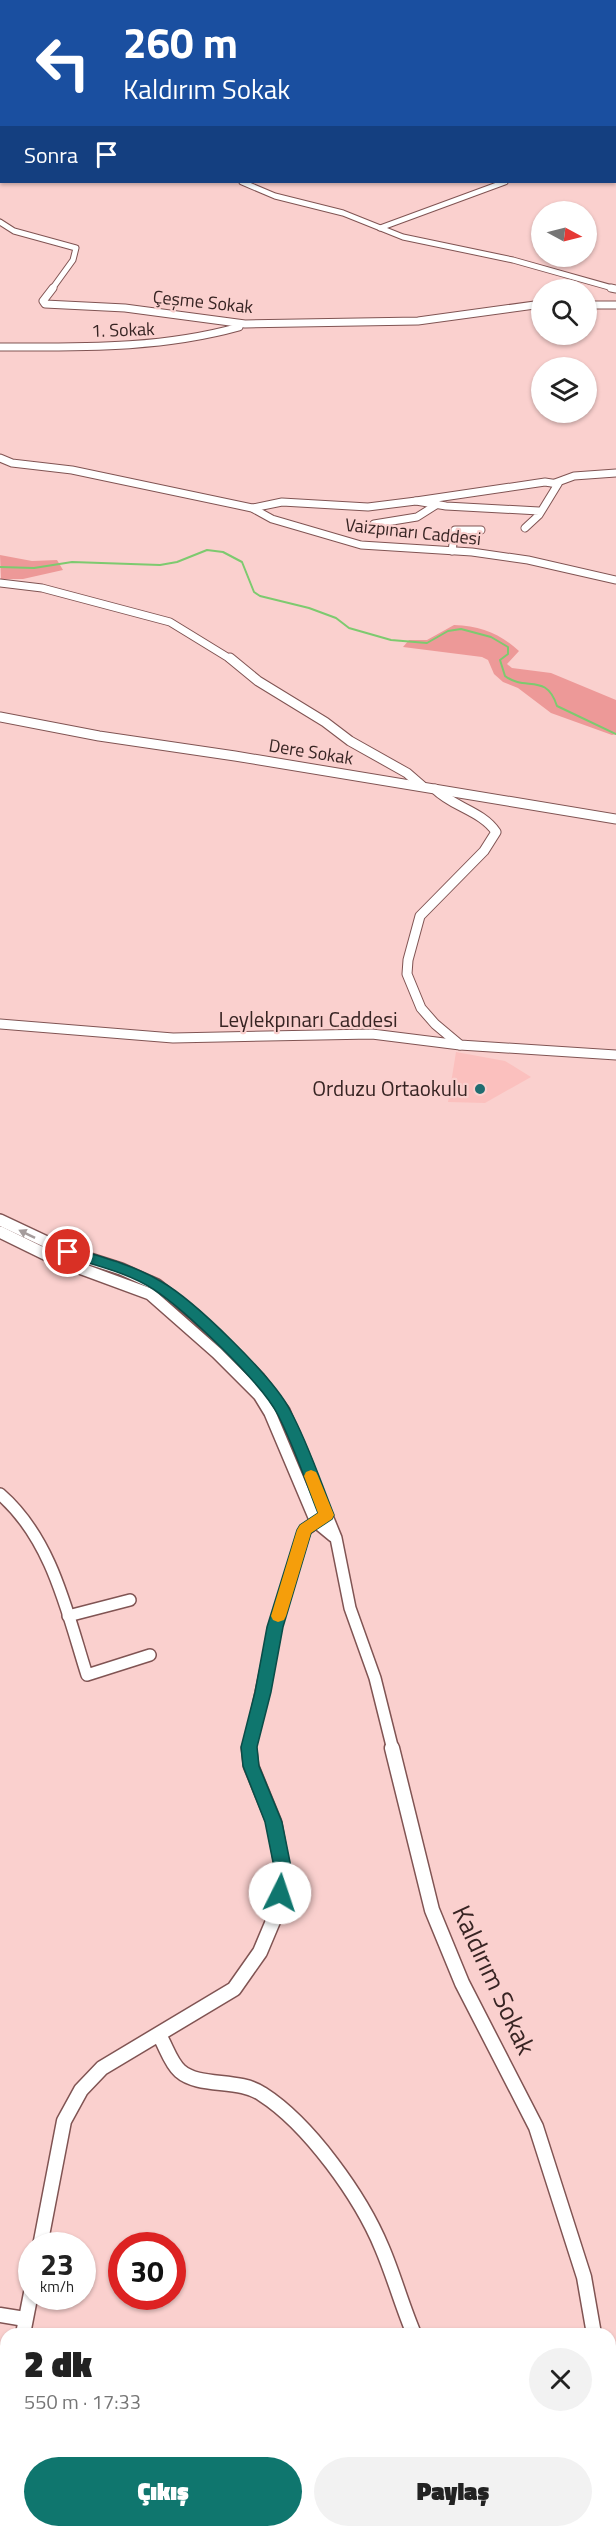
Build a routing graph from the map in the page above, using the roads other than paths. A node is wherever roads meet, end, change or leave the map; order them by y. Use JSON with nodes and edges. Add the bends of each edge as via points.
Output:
{"nodes":[{"id":1,"x":244,"y":183,"type":"edge"},
{"id":2,"x":502,"y":183,"type":"edge"},
{"id":3,"x":0,"y":222,"type":"edge"},
{"id":4,"x":380,"y":228,"type":"junction"},
{"id":5,"x":616,"y":289,"type":"edge"},
{"id":6,"x":597,"y":304,"type":"edge"},
{"id":7,"x":616,"y":305,"type":"edge"},
{"id":8,"x":531,"y":306,"type":"edge"},
{"id":9,"x":245,"y":324,"type":"junction"},
{"id":10,"x":0,"y":347,"type":"edge"},
{"id":11,"x":0,"y":458,"type":"edge"},
{"id":12,"x":616,"y":473,"type":"edge"},
{"id":13,"x":555,"y":483,"type":"junction"},
{"id":14,"x":416,"y":501,"type":"junction"},
{"id":15,"x":436,"y":505,"type":"junction"},
{"id":16,"x":252,"y":508,"type":"junction"},
{"id":17,"x":539,"y":512,"type":"junction"},
{"id":18,"x":374,"y":524,"type":"dead end"},
{"id":19,"x":525,"y":528,"type":"dead end"},
{"id":20,"x":481,"y":530,"type":"dead end"},
{"id":21,"x":452,"y":551,"type":"junction"},
{"id":22,"x":616,"y":580,"type":"edge"},
{"id":23,"x":0,"y":583,"type":"edge"},
{"id":24,"x":0,"y":717,"type":"edge"},
{"id":25,"x":423,"y":787,"type":"junction"},
{"id":26,"x":435,"y":789,"type":"junction"},
{"id":27,"x":616,"y":819,"type":"edge"},
{"id":28,"x":0,"y":1024,"type":"edge"},
{"id":29,"x":460,"y":1045,"type":"junction"},
{"id":30,"x":616,"y":1055,"type":"edge"},
{"id":31,"x":0,"y":1220,"type":"edge"},
{"id":32,"x":0,"y":1232,"type":"edge"},
{"id":33,"x":0,"y":1494,"type":"edge"},
{"id":34,"x":321,"y":1518,"type":"junction"},
{"id":35,"x":130,"y":1600,"type":"dead end"},
{"id":36,"x":68,"y":1616,"type":"junction"},
{"id":37,"x":150,"y":1655,"type":"dead end"},
{"id":38,"x":159,"y":2035,"type":"junction"},
{"id":39,"x":43,"y":2232,"type":"edge"},
{"id":40,"x":27,"y":2310,"type":"edge"},
{"id":41,"x":0,"y":2315,"type":"edge"},
{"id":42,"x":24,"y":2327,"type":"edge"},
{"id":43,"x":411,"y":2328,"type":"edge"},
{"id":44,"x":593,"y":2328,"type":"edge"}],
"edges":[{"from":1,"to":4,"type":"street"},
{"from":2,"to":4,"type":"street"},
{"from":3,"to":9,"type":"street","name":"Çeşme Sokak","via":[[14,231],[76,248],[73,260],[46,294],[45,304],[125,308]]},
{"from":4,"to":5,"type":"street","via":[[413,240],[513,260]]},
{"from":6,"to":7,"type":"street"},
{"from":8,"to":9,"type":"street","name":"Çeşme Sokak","via":[[418,321]]},
{"from":9,"to":10,"type":"street","name":"1. Sokak","via":[[159,344]]},
{"from":11,"to":16,"type":"street","name":"Vaizpınarı Caddesi"},
{"from":12,"to":13,"type":"street","via":[[574,476]]},
{"from":13,"to":14,"type":"street"},
{"from":13,"to":17,"type":"street","via":[[559,486]]},
{"from":14,"to":15,"type":"street"},
{"from":14,"to":16,"type":"street","via":[[368,507],[282,502]]},
{"from":15,"to":17,"type":"street"},
{"from":15,"to":18,"type":"street","via":[[417,518]]},
{"from":16,"to":21,"type":"street","name":"Vaizpınarı Caddesi","via":[[272,519],[338,540],[396,549]]},
{"from":17,"to":19,"type":"street"},
{"from":20,"to":21,"type":"street","via":[[455,530]]},
{"from":21,"to":22,"type":"street","name":"Vaizpınarı Caddesi","via":[[543,562]]},
{"from":23,"to":25,"type":"street","via":[[42,588],[170,622]]},
{"from":24,"to":25,"type":"street","name":"Dere Sokak"},
{"from":25,"to":26,"type":"street","name":"Dere Sokak"},
{"from":26,"to":27,"type":"street","name":"Dere Sokak"},
{"from":26,"to":29,"type":"street","via":[[449,803],[491,823],[496,832],[484,851],[420,916],[408,960],[407,974],[421,1008]]},
{"from":28,"to":29,"type":"street","name":"Leylekpınarı Caddesi","via":[[173,1038],[372,1034]]},
{"from":29,"to":30,"type":"street","name":"Leylekpınarı Caddesi"},
{"from":34,"to":31,"type":"street","name":"Kaldırım Sokak","one_way":true,"via":[[284,1411],[189,1309],[157,1285],[68,1252]]},
{"from":32,"to":34,"type":"street","name":"Kaldırım Sokak","via":[[55,1259],[150,1294],[217,1353],[259,1395]]},
{"from":33,"to":36,"type":"street","via":[[31,1525]]},
{"from":34,"to":38,"type":"street","via":[[305,1530],[275,1627],[249,1747],[251,1766],[274,1822],[283,1872],[276,1914],[260,1952],[234,1989]]},
{"from":34,"to":44,"type":"street","name":"Kaldırım Sokak","via":[[336,1538],[350,1608],[375,1678],[432,1910],[462,1983],[536,2127],[584,2277]]},
{"from":35,"to":36,"type":"street"},
{"from":36,"to":37,"type":"street","via":[[87,1675]]},
{"from":38,"to":39,"type":"street","via":[[102,2068],[81,2090],[64,2121]]},
{"from":38,"to":43,"type":"street","via":[[180,2071],[193,2077],[244,2084],[261,2092],[311,2140],[346,2186],[381,2247]]},
{"from":40,"to":42,"type":"street"},
{"from":41,"to":42,"type":"street"}]}
